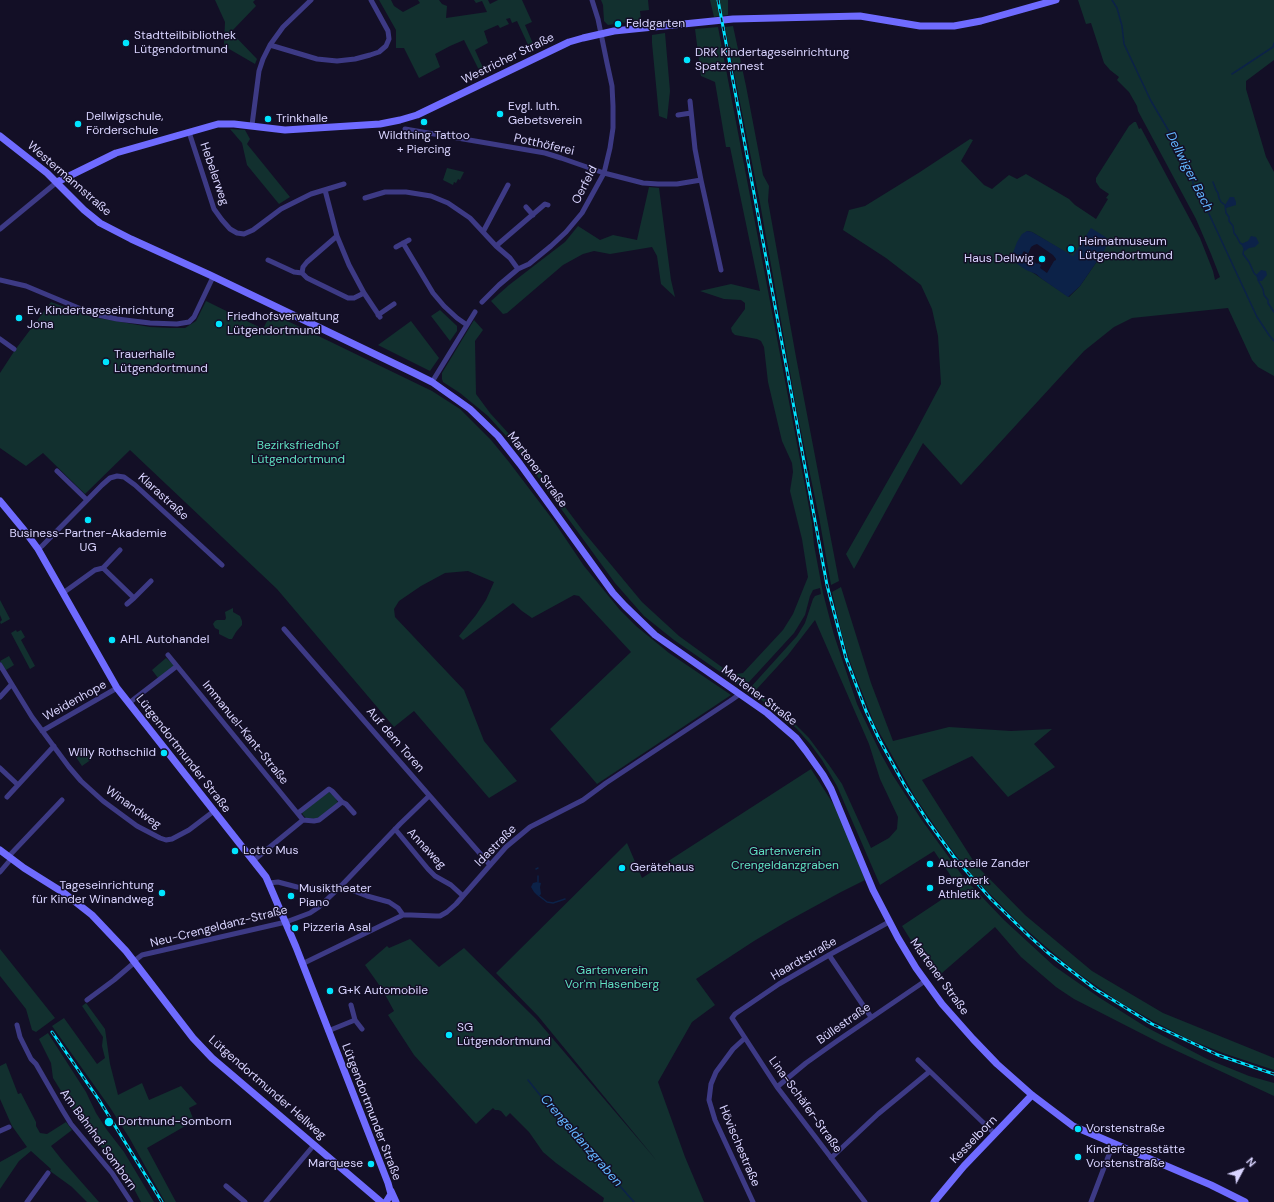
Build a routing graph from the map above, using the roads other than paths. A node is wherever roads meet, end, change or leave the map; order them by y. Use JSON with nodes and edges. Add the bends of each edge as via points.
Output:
{"nodes":[{"id":1,"x":311,"y":0,"type":"edge"},
{"id":2,"x":371,"y":0,"type":"edge"},
{"id":3,"x":592,"y":0,"type":"edge"},
{"id":4,"x":1054,"y":1,"type":"edge"},
{"id":5,"x":601,"y":34,"type":"junction"},
{"id":6,"x":270,"y":45,"type":"junction"},
{"id":7,"x":690,"y":101,"type":"dead end"},
{"id":8,"x":691,"y":113,"type":"junction"},
{"id":9,"x":678,"y":115,"type":"dead end"},
{"id":10,"x":252,"y":125,"type":"junction"},
{"id":11,"x":405,"y":129,"type":"dead end"},
{"id":12,"x":189,"y":132,"type":"junction"},
{"id":13,"x":0,"y":136,"type":"edge"},
{"id":14,"x":604,"y":173,"type":"junction"},
{"id":15,"x":701,"y":180,"type":"junction"},
{"id":16,"x":57,"y":182,"type":"junction"},
{"id":17,"x":344,"y":184,"type":"dead end"},
{"id":18,"x":508,"y":185,"type":"dead end"},
{"id":19,"x":325,"y":190,"type":"junction"},
{"id":20,"x":365,"y":198,"type":"dead end"},
{"id":21,"x":548,"y":205,"type":"dead end"},
{"id":22,"x":526,"y":207,"type":"dead end"},
{"id":23,"x":533,"y":215,"type":"junction"},
{"id":24,"x":0,"y":229,"type":"edge"},
{"id":25,"x":483,"y":232,"type":"junction"},
{"id":26,"x":337,"y":236,"type":"junction"},
{"id":27,"x":409,"y":240,"type":"dead end"},
{"id":28,"x":403,"y":243,"type":"junction"},
{"id":29,"x":496,"y":246,"type":"junction"},
{"id":30,"x":396,"y":247,"type":"dead end"},
{"id":31,"x":268,"y":260,"type":"dead end"},
{"id":32,"x":518,"y":269,"type":"junction"},
{"id":33,"x":721,"y":270,"type":"dead end"},
{"id":34,"x":302,"y":273,"type":"junction"},
{"id":35,"x":213,"y":277,"type":"junction"},
{"id":36,"x":0,"y":280,"type":"edge"},
{"id":37,"x":364,"y":293,"type":"junction"},
{"id":38,"x":482,"y":302,"type":"dead end"},
{"id":39,"x":394,"y":304,"type":"dead end"},
{"id":40,"x":475,"y":312,"type":"dead end"},
{"id":41,"x":467,"y":325,"type":"junction"},
{"id":42,"x":0,"y":339,"type":"edge"},
{"id":43,"x":14,"y":349,"type":"dead end"},
{"id":44,"x":432,"y":382,"type":"junction"},
{"id":45,"x":57,"y":471,"type":"dead end"},
{"id":46,"x":87,"y":500,"type":"junction"},
{"id":47,"x":0,"y":501,"type":"edge"},
{"id":48,"x":38,"y":549,"type":"junction"},
{"id":49,"x":120,"y":550,"type":"dead end"},
{"id":50,"x":222,"y":565,"type":"dead end"},
{"id":51,"x":103,"y":568,"type":"junction"},
{"id":52,"x":151,"y":581,"type":"dead end"},
{"id":53,"x":63,"y":593,"type":"junction"},
{"id":54,"x":134,"y":598,"type":"junction"},
{"id":55,"x":128,"y":604,"type":"dead end"},
{"id":56,"x":284,"y":629,"type":"dead end"},
{"id":57,"x":168,"y":655,"type":"dead end"},
{"id":58,"x":0,"y":666,"type":"edge"},
{"id":59,"x":178,"y":666,"type":"junction"},
{"id":60,"x":11,"y":685,"type":"junction"},
{"id":61,"x":117,"y":688,"type":"junction"},
{"id":62,"x":740,"y":694,"type":"junction"},
{"id":63,"x":0,"y":697,"type":"edge"},
{"id":64,"x":129,"y":703,"type":"junction"},
{"id":65,"x":42,"y":731,"type":"junction"},
{"id":66,"x":54,"y":746,"type":"junction"},
{"id":67,"x":0,"y":768,"type":"edge"},
{"id":68,"x":17,"y":784,"type":"junction"},
{"id":69,"x":429,"y":796,"type":"junction"},
{"id":70,"x":7,"y":797,"type":"dead end"},
{"id":71,"x":62,"y":800,"type":"dead end"},
{"id":72,"x":342,"y":802,"type":"junction"},
{"id":73,"x":214,"y":811,"type":"junction"},
{"id":74,"x":298,"y":813,"type":"junction"},
{"id":75,"x":354,"y":813,"type":"dead end"},
{"id":76,"x":303,"y":820,"type":"junction"},
{"id":77,"x":394,"y":830,"type":"junction"},
{"id":78,"x":0,"y":850,"type":"edge"},
{"id":79,"x":9,"y":858,"type":"junction"},
{"id":80,"x":254,"y":860,"type":"junction"},
{"id":81,"x":490,"y":865,"type":"junction"},
{"id":82,"x":0,"y":872,"type":"edge"},
{"id":83,"x":269,"y":882,"type":"junction"},
{"id":84,"x":341,"y":886,"type":"junction"},
{"id":85,"x":320,"y":888,"type":"junction"},
{"id":86,"x":464,"y":896,"type":"junction"},
{"id":87,"x":327,"y":899,"type":"junction"},
{"id":88,"x":403,"y":916,"type":"junction"},
{"id":89,"x":286,"y":922,"type":"junction"},
{"id":90,"x":889,"y":922,"type":"junction"},
{"id":91,"x":829,"y":955,"type":"junction"},
{"id":92,"x":134,"y":961,"type":"junction"},
{"id":93,"x":302,"y":964,"type":"junction"},
{"id":94,"x":925,"y":981,"type":"junction"},
{"id":95,"x":87,"y":1000,"type":"dead end"},
{"id":96,"x":350,"y":1004,"type":"dead end"},
{"id":97,"x":871,"y":1017,"type":"junction"},
{"id":98,"x":732,"y":1018,"type":"joint"},
{"id":99,"x":355,"y":1020,"type":"junction"},
{"id":100,"x":17,"y":1025,"type":"dead end"},
{"id":101,"x":362,"y":1029,"type":"dead end"},
{"id":102,"x":328,"y":1030,"type":"junction"},
{"id":103,"x":745,"y":1038,"type":"junction"},
{"id":104,"x":918,"y":1060,"type":"dead end"},
{"id":105,"x":929,"y":1072,"type":"junction"},
{"id":106,"x":777,"y":1087,"type":"junction"},
{"id":107,"x":1032,"y":1095,"type":"junction"},
{"id":108,"x":9,"y":1127,"type":"dead end"},
{"id":109,"x":0,"y":1131,"type":"edge"},
{"id":110,"x":996,"y":1134,"type":"junction"},
{"id":111,"x":1113,"y":1144,"type":"junction"},
{"id":112,"x":314,"y":1145,"type":"junction"},
{"id":113,"x":831,"y":1158,"type":"junction"},
{"id":114,"x":48,"y":1173,"type":"dead end"},
{"id":115,"x":226,"y":1186,"type":"dead end"},
{"id":116,"x":390,"y":1189,"type":"junction"},
{"id":117,"x":27,"y":1202,"type":"edge"},
{"id":118,"x":131,"y":1202,"type":"edge"},
{"id":119,"x":245,"y":1202,"type":"edge"},
{"id":120,"x":266,"y":1202,"type":"edge"},
{"id":121,"x":381,"y":1202,"type":"edge"},
{"id":122,"x":386,"y":1202,"type":"edge"},
{"id":123,"x":396,"y":1202,"type":"edge"},
{"id":124,"x":753,"y":1202,"type":"edge"},
{"id":125,"x":864,"y":1202,"type":"edge"},
{"id":126,"x":934,"y":1202,"type":"edge"},
{"id":127,"x":1091,"y":1202,"type":"edge"},
{"id":128,"x":1245,"y":1202,"type":"edge"}],
"edges":[{"from":1,"to":6,"type":"street","via":[[283,27]]},
{"from":2,"to":6,"type":"street","via":[[388,31],[386,46],[379,52],[370,56],[337,61],[317,59]]},
{"from":3,"to":5,"type":"street"},
{"from":4,"to":5,"type":"street","name":"Westricher Straße","via":[[954,26],[920,26],[860,16],[733,19]]},
{"from":5,"to":10,"type":"street","name":"Westricher Straße","via":[[563,45],[417,115],[400,120],[285,130]]},
{"from":5,"to":14,"type":"street","name":"Oerfeld","via":[[612,86],[613,108],[613,128]]},
{"from":6,"to":10,"type":"street","via":[[259,71]]},
{"from":7,"to":8,"type":"street"},
{"from":8,"to":9,"type":"street"},
{"from":8,"to":15,"type":"street"},
{"from":10,"to":12,"type":"street","name":"Westricher Straße","via":[[218,124]]},
{"from":11,"to":14,"type":"street","name":"Potthöferei","via":[[545,153]]},
{"from":12,"to":16,"type":"street","name":"Westricher Straße","via":[[116,153]]},
{"from":12,"to":19,"type":"street","name":"Hebelerweg","via":[[214,209],[230,229],[237,233],[244,234],[253,230],[286,206]]},
{"from":13,"to":16,"type":"street","name":"Westermannstraße"},
{"from":14,"to":15,"type":"street","name":"Potthöferei","via":[[652,184],[677,184]]},
{"from":14,"to":32,"type":"street","name":"Oerfeld","via":[[582,213],[566,232],[529,264]]},
{"from":15,"to":33,"type":"street"},
{"from":16,"to":24,"type":"street","name":"Westricher Straße"},
{"from":16,"to":35,"type":"street","name":"Westermannstraße","via":[[84,210],[100,222]]},
{"from":17,"to":19,"type":"street","name":"Hebelerweg"},
{"from":18,"to":25,"type":"street"},
{"from":19,"to":26,"type":"street"},
{"from":20,"to":25,"type":"street","via":[[385,192],[431,196],[459,210]]},
{"from":21,"to":23,"type":"street","via":[[545,204]]},
{"from":22,"to":23,"type":"street"},
{"from":23,"to":29,"type":"street"},
{"from":25,"to":29,"type":"street"},
{"from":26,"to":34,"type":"street","via":[[307,262]]},
{"from":26,"to":37,"type":"street"},
{"from":27,"to":28,"type":"street"},
{"from":28,"to":30,"type":"street"},
{"from":28,"to":41,"type":"street","via":[[433,293]]},
{"from":29,"to":32,"type":"street"},
{"from":31,"to":34,"type":"street"},
{"from":32,"to":38,"type":"street","name":"Oerfeld"},
{"from":34,"to":37,"type":"street","via":[[307,278],[348,298]]},
{"from":35,"to":36,"type":"street","via":[[194,317],[189,322],[177,324],[150,323],[93,314],[26,286]]},
{"from":35,"to":44,"type":"street","name":"Martener Straße"},
{"from":37,"to":39,"type":"street","via":[[379,316]]},
{"from":40,"to":41,"type":"street"},
{"from":41,"to":44,"type":"street"},
{"from":42,"to":43,"type":"street"},
{"from":44,"to":62,"type":"street","name":"Martener Straße","via":[[470,409],[498,436],[625,606],[656,635]]},
{"from":45,"to":46,"type":"street"},
{"from":46,"to":48,"type":"street","name":"Klarastraße"},
{"from":46,"to":50,"type":"street","name":"Klarastraße","via":[[110,478],[124,477]]},
{"from":47,"to":48,"type":"street","name":"Lütgendortmunder Straße"},
{"from":48,"to":53,"type":"street","name":"Lütgendortmunder Straße"},
{"from":49,"to":51,"type":"street"},
{"from":51,"to":53,"type":"street","via":[[95,570]]},
{"from":51,"to":54,"type":"street"},
{"from":52,"to":54,"type":"street"},
{"from":53,"to":61,"type":"street","name":"Lütgendortmunder Straße"},
{"from":54,"to":55,"type":"street"},
{"from":56,"to":69,"type":"street","name":"Auf dem Toren"},
{"from":57,"to":59,"type":"street","name":"Immanuel-Kant-Straße"},
{"from":58,"to":60,"type":"street","name":"Winandweg"},
{"from":59,"to":64,"type":"street"},
{"from":59,"to":74,"type":"street","name":"Immanuel-Kant-Straße"},
{"from":60,"to":63,"type":"street"},
{"from":60,"to":65,"type":"street","name":"Winandweg"},
{"from":61,"to":64,"type":"street","name":"Lütgendortmunder Straße"},
{"from":61,"to":65,"type":"street","name":"Weidenhope"},
{"from":62,"to":81,"type":"street","name":"Idastraße","via":[[583,800],[530,827],[506,847]]},
{"from":62,"to":90,"type":"street","name":"Martener Straße","via":[[796,738],[815,762],[831,789],[870,884]]},
{"from":64,"to":73,"type":"street","name":"Lütgendortmunder Straße"},
{"from":65,"to":66,"type":"street","name":"Winandweg"},
{"from":66,"to":68,"type":"street"},
{"from":66,"to":73,"type":"street","name":"Winandweg","via":[[69,768],[103,801],[137,826],[160,838],[166,840],[180,836]]},
{"from":67,"to":68,"type":"street"},
{"from":68,"to":70,"type":"street"},
{"from":69,"to":77,"type":"street","name":"Neu-Crengeldanz-Straße"},
{"from":69,"to":81,"type":"street","name":"Auf dem Toren"},
{"from":71,"to":79,"type":"street"},
{"from":72,"to":74,"type":"street","via":[[329,789]]},
{"from":72,"to":75,"type":"street"},
{"from":72,"to":76,"type":"street","via":[[319,820]]},
{"from":73,"to":80,"type":"street","name":"Lütgendortmunder Straße"},
{"from":74,"to":76,"type":"street","name":"Immanuel-Kant-Straße"},
{"from":76,"to":80,"type":"street"},
{"from":77,"to":84,"type":"street","name":"Neu-Crengeldanz-Straße"},
{"from":77,"to":86,"type":"street","name":"Annaweg","via":[[435,876]]},
{"from":78,"to":79,"type":"street","name":"Lütgendortmunder Hellweg"},
{"from":79,"to":82,"type":"street"},
{"from":79,"to":92,"type":"street","name":"Lütgendortmunder Hellweg","via":[[82,906]]},
{"from":80,"to":83,"type":"street","name":"Lütgendortmunder Straße"},
{"from":81,"to":86,"type":"street","name":"Idastraße"},
{"from":83,"to":85,"type":"street"},
{"from":83,"to":89,"type":"street","name":"Lütgendortmunder Straße"},
{"from":84,"to":85,"type":"street"},
{"from":84,"to":87,"type":"street","name":"Neu-Crengeldanz-Straße"},
{"from":84,"to":88,"type":"street","via":[[389,902],[398,908]]},
{"from":85,"to":87,"type":"street","via":[[326,891]]},
{"from":86,"to":88,"type":"street","name":"Idastraße","via":[[440,916]]},
{"from":87,"to":89,"type":"street","name":"Neu-Crengeldanz-Straße","via":[[310,913]]},
{"from":88,"to":93,"type":"street","name":"Idastraße"},
{"from":89,"to":92,"type":"street","name":"Neu-Crengeldanz-Straße","via":[[142,955]]},
{"from":89,"to":93,"type":"street","name":"Lütgendortmunder Straße"},
{"from":90,"to":91,"type":"street","name":"Haardtstraße"},
{"from":90,"to":94,"type":"street","name":"Martener Straße"},
{"from":91,"to":97,"type":"street"},
{"from":91,"to":98,"type":"street","name":"Haardtstraße","via":[[779,984]]},
{"from":92,"to":95,"type":"street"},
{"from":92,"to":112,"type":"street","name":"Lütgendortmunder Hellweg","via":[[202,1047]]},
{"from":93,"to":102,"type":"street","name":"Lütgendortmunder Straße"},
{"from":94,"to":97,"type":"street","name":"Büllestraße"},
{"from":94,"to":107,"type":"street","name":"Martener Straße","via":[[973,1039]]},
{"from":96,"to":99,"type":"street","name":"Lütgendortmunder Straße"},
{"from":97,"to":106,"type":"street","name":"Büllestraße"},
{"from":98,"to":103,"type":"street","name":"Lina-Schäfer-Straße"},
{"from":99,"to":101,"type":"street","name":"Lütgendortmunder Straße"},
{"from":99,"to":102,"type":"street"},
{"from":100,"to":118,"type":"street","name":"Am Bahnhof Somborn","via":[[31,1059],[71,1124]]},
{"from":102,"to":116,"type":"street","name":"Lütgendortmunder Straße"},
{"from":103,"to":106,"type":"street","name":"Lina-Schäfer-Straße"},
{"from":103,"to":124,"type":"street","name":"Hövischestraße","via":[[716,1072],[709,1100],[715,1120]]},
{"from":104,"to":105,"type":"street"},
{"from":105,"to":110,"type":"street"},
{"from":105,"to":113,"type":"street","via":[[878,1114]]},
{"from":106,"to":113,"type":"street","name":"Lina-Schäfer-Straße"},
{"from":107,"to":110,"type":"street","name":"Kesselborn"},
{"from":107,"to":111,"type":"street","name":"Martener Straße","via":[[1073,1126]]},
{"from":108,"to":109,"type":"street"},
{"from":110,"to":126,"type":"street","name":"Kesselborn"},
{"from":111,"to":127,"type":"street"},
{"from":111,"to":128,"type":"street","name":"Martener Straße"},
{"from":112,"to":120,"type":"street"},
{"from":112,"to":121,"type":"street","name":"Lütgendortmunder Hellweg"},
{"from":113,"to":125,"type":"street","name":"Lina-Schäfer-Straße"},
{"from":114,"to":117,"type":"street"},
{"from":115,"to":119,"type":"street"},
{"from":116,"to":122,"type":"street","name":"Lütgendortmunder Straße","via":[[390,1197]]},
{"from":116,"to":123,"type":"street"}]}
